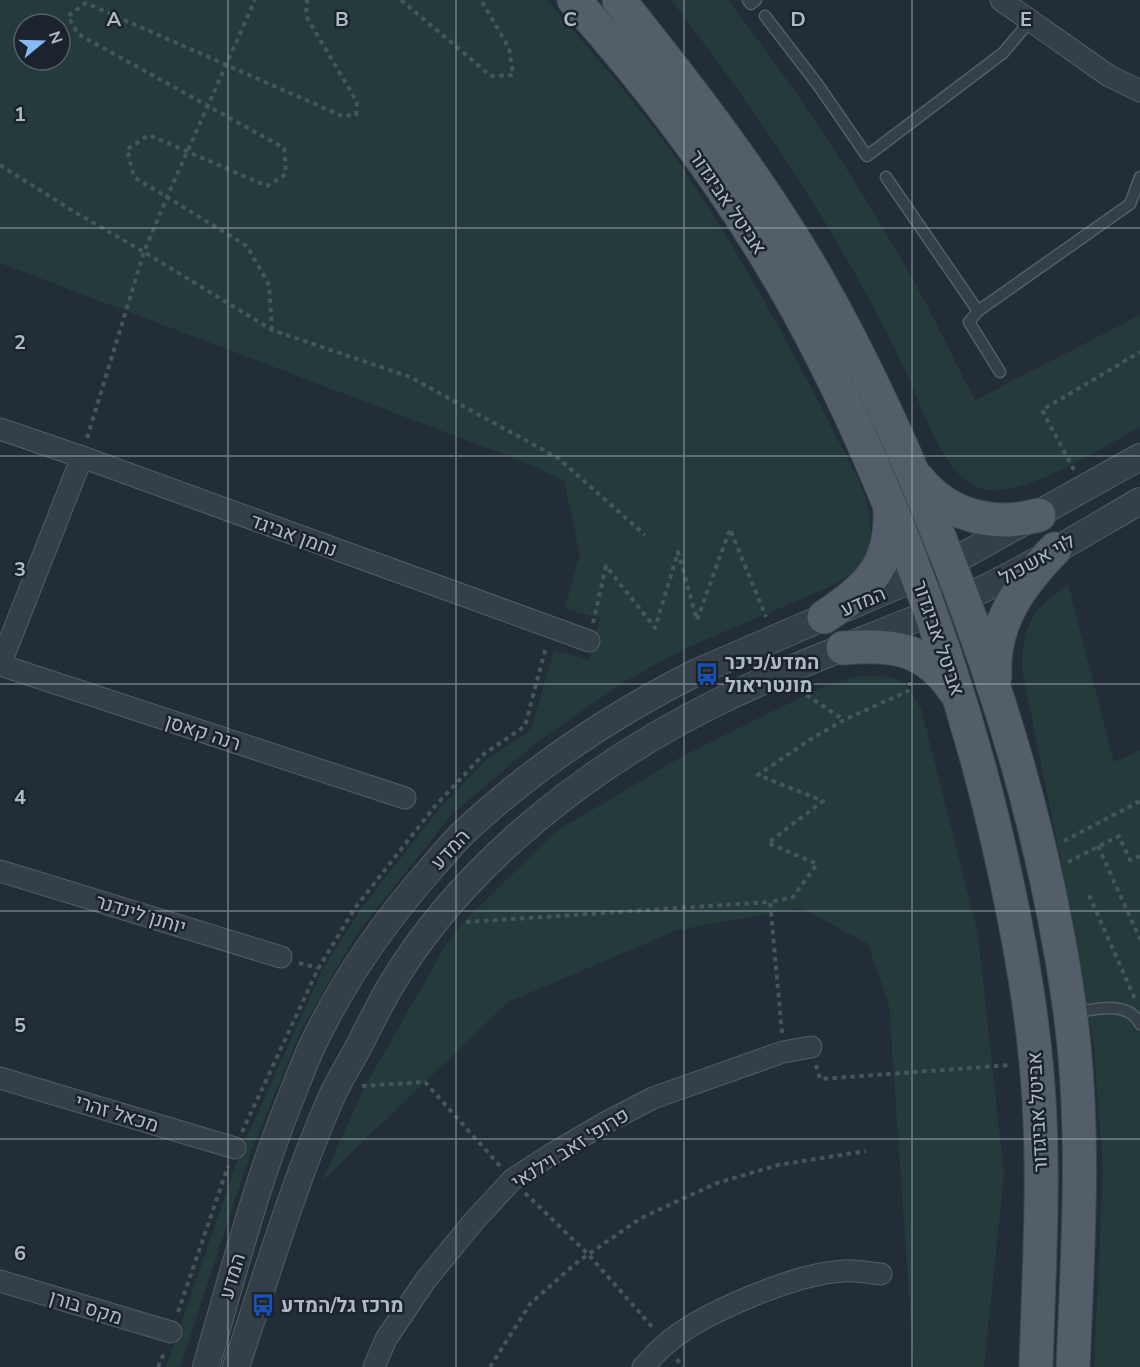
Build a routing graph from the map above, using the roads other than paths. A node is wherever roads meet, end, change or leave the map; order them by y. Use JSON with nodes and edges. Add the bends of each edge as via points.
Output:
{"nodes":[{"id":1,"x":574,"y":0,"type":"edge"},
{"id":2,"x":619,"y":0,"type":"edge"},
{"id":3,"x":748,"y":0,"type":"edge"},
{"id":4,"x":756,"y":0,"type":"edge"},
{"id":5,"x":1001,"y":0,"type":"edge"},
{"id":6,"x":765,"y":16,"type":"dead end"},
{"id":7,"x":1030,"y":21,"type":"junction"},
{"id":8,"x":1140,"y":91,"type":"edge"},
{"id":9,"x":886,"y":177,"type":"dead end"},
{"id":10,"x":1140,"y":177,"type":"edge"},
{"id":11,"x":978,"y":311,"type":"junction"},
{"id":12,"x":1000,"y":372,"type":"dead end"},
{"id":13,"x":0,"y":429,"type":"edge"},
{"id":14,"x":82,"y":456,"type":"junction"},
{"id":15,"x":1140,"y":457,"type":"edge"},
{"id":16,"x":916,"y":476,"type":"junction"},
{"id":17,"x":1140,"y":501,"type":"edge"},
{"id":18,"x":889,"y":504,"type":"junction"},
{"id":19,"x":1039,"y":515,"type":"junction"},
{"id":20,"x":1055,"y":549,"type":"junction"},
{"id":21,"x":950,"y":562,"type":"junction"},
{"id":22,"x":918,"y":577,"type":"junction"},
{"id":23,"x":963,"y":598,"type":"junction"},
{"id":24,"x":931,"y":613,"type":"junction"},
{"id":25,"x":824,"y":617,"type":"junction"},
{"id":26,"x":589,"y":641,"type":"road end"},
{"id":27,"x":843,"y":648,"type":"junction"},
{"id":28,"x":0,"y":665,"type":"edge"},
{"id":29,"x":998,"y":699,"type":"junction"},
{"id":30,"x":962,"y":704,"type":"junction"},
{"id":31,"x":405,"y":798,"type":"dead end"},
{"id":32,"x":0,"y":871,"type":"edge"},
{"id":33,"x":281,"y":957,"type":"dead end"},
{"id":34,"x":1070,"y":1013,"type":"junction"},
{"id":35,"x":1140,"y":1024,"type":"edge"},
{"id":36,"x":811,"y":1047,"type":"road end"},
{"id":37,"x":0,"y":1078,"type":"edge"},
{"id":38,"x":235,"y":1148,"type":"dead end"},
{"id":39,"x":881,"y":1274,"type":"dead end"},
{"id":40,"x":0,"y":1281,"type":"edge"},
{"id":41,"x":171,"y":1332,"type":"dead end"},
{"id":42,"x":206,"y":1367,"type":"edge"},
{"id":43,"x":236,"y":1367,"type":"edge"},
{"id":44,"x":374,"y":1367,"type":"edge"},
{"id":45,"x":643,"y":1367,"type":"edge"},
{"id":46,"x":1036,"y":1367,"type":"edge"},
{"id":47,"x":1073,"y":1367,"type":"edge"}],
"edges":[{"from":1,"to":18,"type":"main road","name":"אביטל אביגדור","via":[[671,118],[784,287],[837,386]]},
{"from":2,"to":16,"type":"main road","name":"אביטל אביגדור","via":[[701,102],[771,204],[864,365]]},
{"from":3,"to":4,"type":"lane","via":[[751,4]]},
{"from":5,"to":7,"type":"street"},
{"from":6,"to":7,"type":"lane","via":[[867,156],[1003,52]]},
{"from":7,"to":8,"type":"street","via":[[1109,76]]},
{"from":9,"to":11,"type":"lane"},
{"from":10,"to":11,"type":"lane","via":[[1130,204]]},
{"from":11,"to":12,"type":"lane","via":[[969,322]]},
{"from":13,"to":14,"type":"street","name":"נחמן אביגד"},
{"from":14,"to":26,"type":"street","name":"נחמן אביגד"},
{"from":14,"to":28,"type":"street"},
{"from":15,"to":19,"type":"street","name":"לוי אשכול"},
{"from":16,"to":19,"type":"main road","via":[[945,504],[970,515],[1009,521]]},
{"from":16,"to":21,"type":"main road","name":"אביטל אביגדור"},
{"from":17,"to":20,"type":"street","name":"לוי אשכול"},
{"from":18,"to":22,"type":"main road","name":"אביטל אביגדור"},
{"from":18,"to":25,"type":"main road","via":[[888,542],[877,571],[857,594]]},
{"from":19,"to":21,"type":"street","name":"לוי אשכול"},
{"from":20,"to":23,"type":"street","name":"לוי אשכול"},
{"from":20,"to":29,"type":"main road","via":[[1022,586],[1005,616],[996,651]]},
{"from":21,"to":22,"type":"street","name":"המדע"},
{"from":21,"to":23,"type":"main road","name":"אביטל אביגדור"},
{"from":22,"to":24,"type":"main road","name":"אביטל אביגדור"},
{"from":22,"to":25,"type":"street","name":"המדע"},
{"from":23,"to":24,"type":"street","name":"לוי אשכול"},
{"from":23,"to":29,"type":"main road","name":"אביטל אביגדור"},
{"from":24,"to":27,"type":"street","name":"המדע"},
{"from":24,"to":30,"type":"main road","name":"אביטל אביגדור"},
{"from":25,"to":42,"type":"street","name":"המדע","via":[[657,692],[562,751],[461,835],[411,891],[358,964],[313,1044],[272,1143]]},
{"from":27,"to":30,"type":"main road","via":[[890,647],[921,656],[940,671]]},
{"from":27,"to":43,"type":"street","name":"המדע","via":[[722,700],[634,748],[523,831],[434,924],[391,985],[333,1096],[305,1164]]},
{"from":28,"to":31,"type":"street","name":"רנה קאסן"},
{"from":29,"to":34,"type":"main road","name":"אביטל אביגדור","via":[[1044,863]]},
{"from":30,"to":46,"type":"main road","name":"אביטל אביגדור","via":[[1014,915],[1036,1063],[1040,1159]]},
{"from":32,"to":33,"type":"street","name":"יוחנן לינדנר"},
{"from":34,"to":35,"type":"lane","via":[[1111,1007],[1127,1010]]},
{"from":34,"to":47,"type":"main road","name":"אביטל אביגדור","via":[[1080,1196]]},
{"from":36,"to":44,"type":"street","name":"פרופ' זאב וילנאי","via":[[783,1052],[653,1098],[512,1180],[425,1281],[386,1339]]},
{"from":37,"to":38,"type":"street","name":"מכאל זהרי"},
{"from":39,"to":45,"type":"street","via":[[844,1271],[803,1277],[751,1297],[698,1322],[666,1343]]},
{"from":40,"to":41,"type":"street","name":"מקס בורן"}]}
